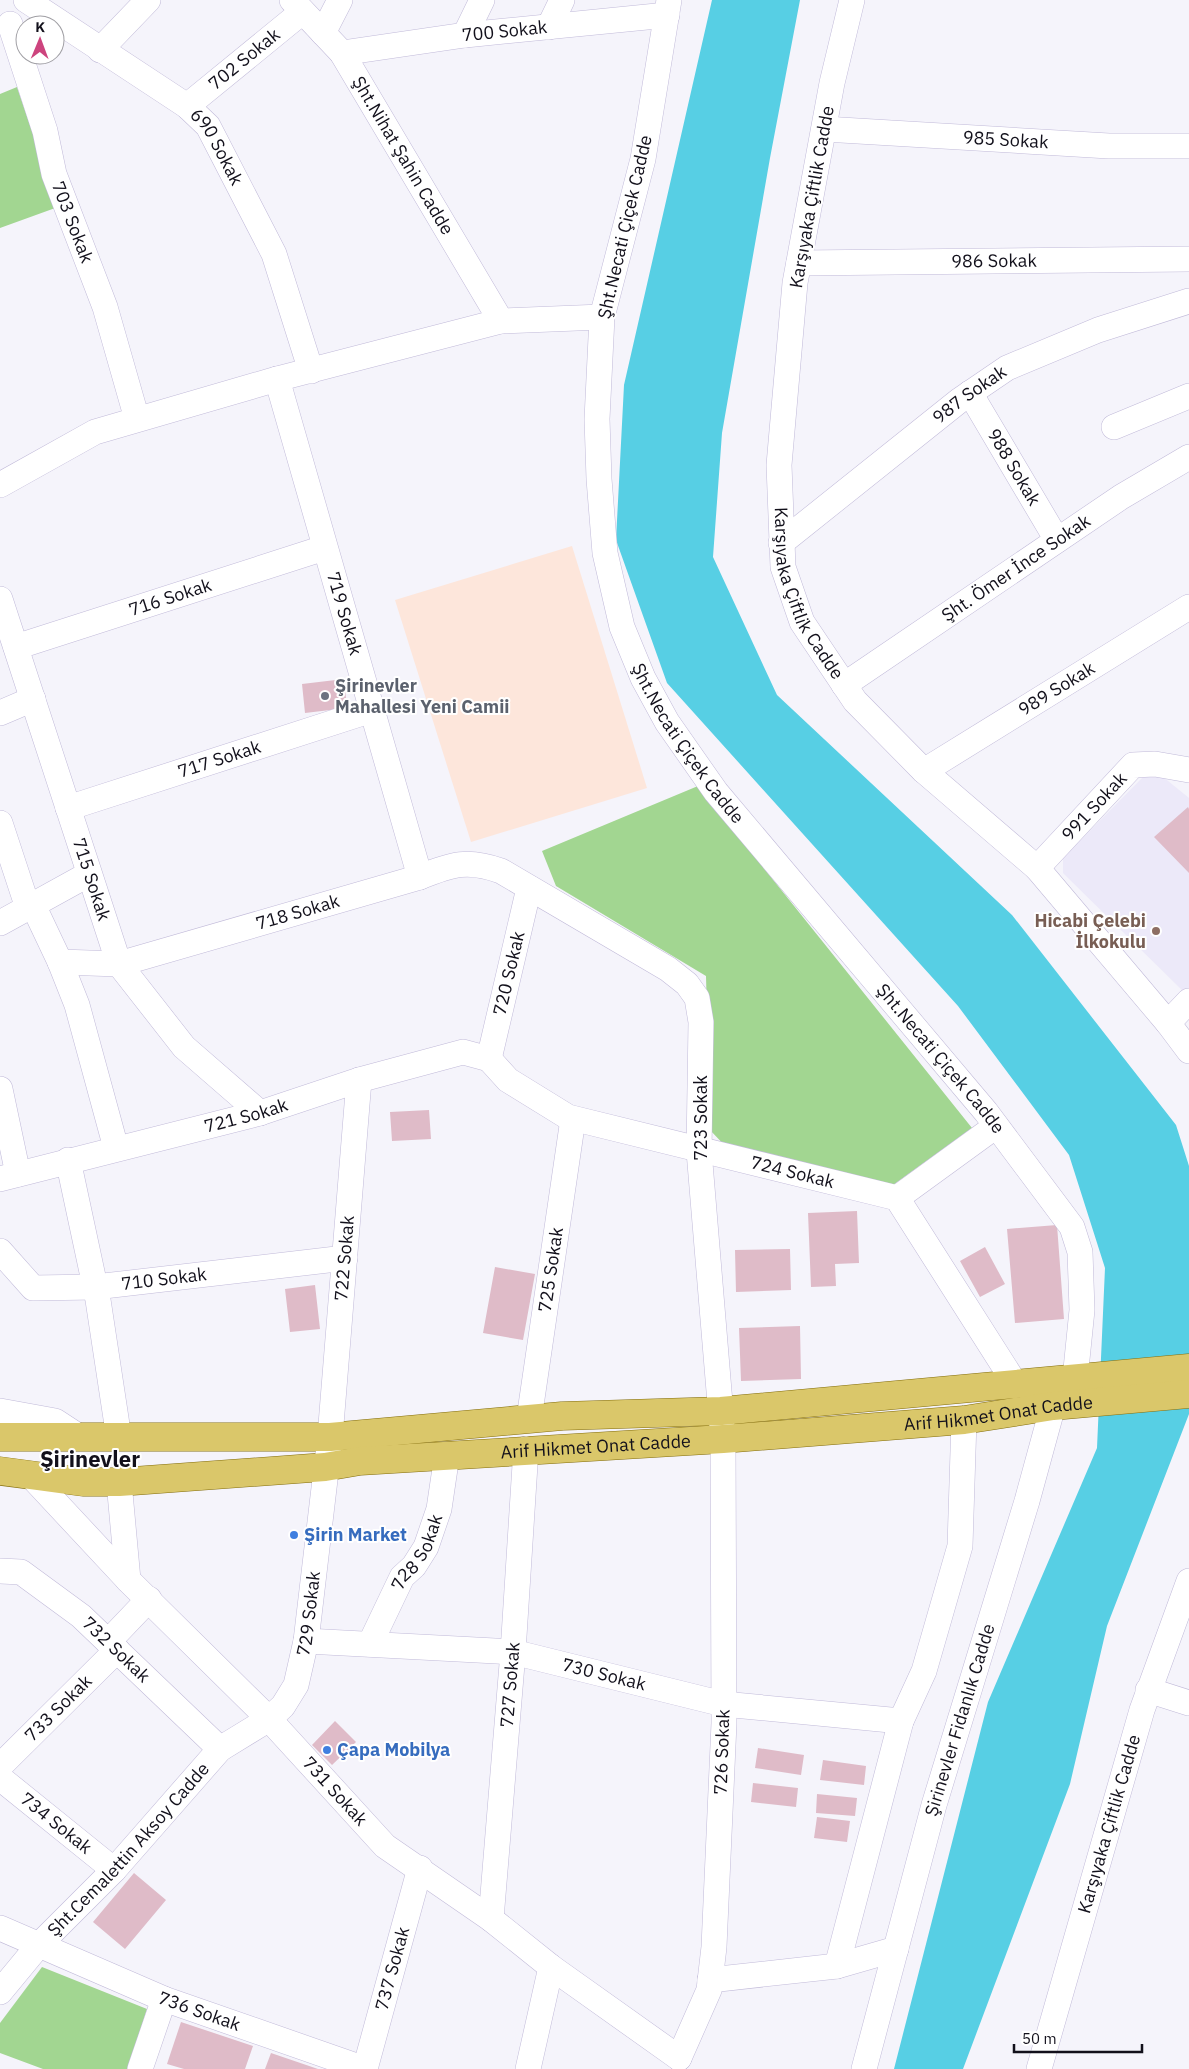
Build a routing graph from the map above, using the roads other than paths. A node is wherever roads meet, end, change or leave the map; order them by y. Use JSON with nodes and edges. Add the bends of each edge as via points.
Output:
{"nodes":[{"id":1,"x":26,"y":0,"type":"edge"},
{"id":2,"x":148,"y":0,"type":"edge"},
{"id":3,"x":340,"y":0,"type":"edge"},
{"id":4,"x":482,"y":0,"type":"edge"},
{"id":5,"x":562,"y":0,"type":"edge"},
{"id":6,"x":852,"y":0,"type":"edge"},
{"id":7,"x":297,"y":6,"type":"edge"},
{"id":8,"x":668,"y":7,"type":"edge"},
{"id":9,"x":548,"y":27,"type":"junction"},
{"id":10,"x":5,"y":30,"type":"edge"},
{"id":11,"x":323,"y":33,"type":"junction"},
{"id":12,"x":465,"y":35,"type":"junction"},
{"id":13,"x":100,"y":50,"type":"junction"},
{"id":14,"x":342,"y":53,"type":"junction"},
{"id":15,"x":186,"y":106,"type":"junction"},
{"id":16,"x":824,"y":129,"type":"junction"},
{"id":17,"x":1189,"y":146,"type":"edge"},
{"id":18,"x":1189,"y":259,"type":"edge"},
{"id":19,"x":799,"y":263,"type":"junction"},
{"id":20,"x":1189,"y":302,"type":"edge"},
{"id":21,"x":602,"y":318,"type":"junction"},
{"id":22,"x":501,"y":321,"type":"junction"},
{"id":23,"x":311,"y":371,"type":"junction"},
{"id":24,"x":277,"y":379,"type":"junction"},
{"id":25,"x":970,"y":393,"type":"junction"},
{"id":26,"x":1189,"y":396,"type":"edge"},
{"id":27,"x":137,"y":419,"type":"junction"},
{"id":28,"x":1114,"y":427,"type":"dead end"},
{"id":29,"x":1189,"y":457,"type":"edge"},
{"id":30,"x":0,"y":485,"type":"edge"},
{"id":31,"x":1057,"y":540,"type":"junction"},
{"id":32,"x":782,"y":543,"type":"junction"},
{"id":33,"x":324,"y":548,"type":"junction"},
{"id":34,"x":0,"y":599,"type":"edge"},
{"id":35,"x":1189,"y":607,"type":"edge"},
{"id":36,"x":16,"y":647,"type":"junction"},
{"id":37,"x":844,"y":684,"type":"junction"},
{"id":38,"x":33,"y":699,"type":"junction"},
{"id":39,"x":372,"y":710,"type":"junction"},
{"id":40,"x":0,"y":713,"type":"edge"},
{"id":41,"x":1189,"y":770,"type":"edge"},
{"id":42,"x":924,"y":771,"type":"junction"},
{"id":43,"x":68,"y":808,"type":"junction"},
{"id":44,"x":0,"y":823,"type":"edge"},
{"id":45,"x":1037,"y":868,"type":"junction"},
{"id":46,"x":89,"y":874,"type":"junction"},
{"id":47,"x":420,"y":878,"type":"junction"},
{"id":48,"x":529,"y":888,"type":"junction"},
{"id":49,"x":31,"y":906,"type":"junction"},
{"id":50,"x":0,"y":923,"type":"edge"},
{"id":51,"x":60,"y":962,"type":"junction"},
{"id":52,"x":118,"y":964,"type":"junction"},
{"id":53,"x":1189,"y":1001,"type":"edge"},
{"id":54,"x":1168,"y":1023,"type":"junction"},
{"id":55,"x":1189,"y":1051,"type":"edge"},
{"id":56,"x":489,"y":1059,"type":"junction"},
{"id":57,"x":358,"y":1080,"type":"junction"},
{"id":58,"x":0,"y":1089,"type":"edge"},
{"id":59,"x":260,"y":1113,"type":"junction"},
{"id":60,"x":573,"y":1119,"type":"junction"},
{"id":61,"x":996,"y":1126,"type":"junction"},
{"id":62,"x":116,"y":1148,"type":"junction"},
{"id":63,"x":699,"y":1151,"type":"junction"},
{"id":64,"x":68,"y":1160,"type":"junction"},
{"id":65,"x":9,"y":1176,"type":"edge"},
{"id":66,"x":897,"y":1198,"type":"junction"},
{"id":67,"x":0,"y":1251,"type":"edge"},
{"id":68,"x":345,"y":1258,"type":"junction"},
{"id":69,"x":95,"y":1287,"type":"junction"},
{"id":70,"x":1189,"y":1368,"type":"edge"},
{"id":71,"x":1016,"y":1385,"type":"junction"},
{"id":72,"x":1086,"y":1386,"type":"junction"},
{"id":73,"x":1189,"y":1394,"type":"edge"},
{"id":74,"x":1053,"y":1406,"type":"junction"},
{"id":75,"x":0,"y":1411,"type":"edge"},
{"id":76,"x":721,"y":1411,"type":"junction"},
{"id":77,"x":529,"y":1419,"type":"junction"},
{"id":78,"x":964,"y":1420,"type":"junction"},
{"id":79,"x":0,"y":1437,"type":"edge"},
{"id":80,"x":330,"y":1437,"type":"junction"},
{"id":81,"x":81,"y":1438,"type":"junction"},
{"id":82,"x":120,"y":1438,"type":"junction"},
{"id":83,"x":723,"y":1439,"type":"junction"},
{"id":84,"x":526,"y":1449,"type":"junction"},
{"id":85,"x":447,"y":1455,"type":"junction"},
{"id":86,"x":325,"y":1466,"type":"junction"},
{"id":87,"x":0,"y":1471,"type":"edge"},
{"id":88,"x":31,"y":1476,"type":"junction"},
{"id":89,"x":119,"y":1482,"type":"junction"},
{"id":90,"x":0,"y":1571,"type":"edge"},
{"id":91,"x":128,"y":1580,"type":"junction"},
{"id":92,"x":1189,"y":1581,"type":"edge"},
{"id":93,"x":149,"y":1599,"type":"junction"},
{"id":94,"x":306,"y":1640,"type":"junction"},
{"id":95,"x":370,"y":1644,"type":"junction"},
{"id":96,"x":113,"y":1646,"type":"junction"},
{"id":97,"x":513,"y":1652,"type":"junction"},
{"id":98,"x":1148,"y":1690,"type":"junction"},
{"id":99,"x":723,"y":1704,"type":"junction"},
{"id":100,"x":1189,"y":1704,"type":"edge"},
{"id":101,"x":269,"y":1719,"type":"junction"},
{"id":102,"x":901,"y":1720,"type":"junction"},
{"id":103,"x":220,"y":1749,"type":"junction"},
{"id":104,"x":0,"y":1766,"type":"edge"},
{"id":105,"x":0,"y":1778,"type":"edge"},
{"id":106,"x":420,"y":1868,"type":"junction"},
{"id":107,"x":114,"y":1870,"type":"junction"},
{"id":108,"x":491,"y":1919,"type":"junction"},
{"id":109,"x":0,"y":1928,"type":"edge"},
{"id":110,"x":38,"y":1946,"type":"junction"},
{"id":111,"x":896,"y":1949,"type":"junction"},
{"id":112,"x":837,"y":1966,"type":"junction"},
{"id":113,"x":551,"y":1967,"type":"junction"},
{"id":114,"x":710,"y":1980,"type":"junction"},
{"id":115,"x":0,"y":1992,"type":"edge"},
{"id":116,"x":164,"y":1999,"type":"junction"},
{"id":117,"x":680,"y":2064,"type":"edge"},
{"id":118,"x":140,"y":2069,"type":"edge"},
{"id":119,"x":365,"y":2069,"type":"edge"},
{"id":120,"x":528,"y":2069,"type":"edge"},
{"id":121,"x":864,"y":2069,"type":"edge"},
{"id":122,"x":1039,"y":2069,"type":"edge"}],
"edges":[{"from":1,"to":10,"type":"street"},
{"from":1,"to":13,"type":"street","name":"690 Sokak"},
{"from":2,"to":13,"type":"street"},
{"from":3,"to":11,"type":"street"},
{"from":4,"to":12,"type":"street"},
{"from":5,"to":9,"type":"street"},
{"from":6,"to":16,"type":"street","name":"Karşıyaka Çiftlik Cadde"},
{"from":7,"to":11,"type":"street","name":"Şht.Nihat Şahin Cadde"},
{"from":7,"to":15,"type":"street","name":"702 Sokak"},
{"from":8,"to":9,"type":"street","name":"700 Sokak"},
{"from":8,"to":21,"type":"street","name":"Şht.Necati Çiçek Cadde","via":[[643,159]]},
{"from":9,"to":12,"type":"street","name":"700 Sokak"},
{"from":10,"to":27,"type":"street","name":"703 Sokak","via":[[45,131],[54,174],[105,307]]},
{"from":11,"to":14,"type":"street","name":"Şht.Nihat Şahin Cadde"},
{"from":12,"to":14,"type":"street","name":"700 Sokak"},
{"from":13,"to":15,"type":"street","name":"690 Sokak"},
{"from":14,"to":22,"type":"street","name":"Şht.Nihat Şahin Cadde"},
{"from":15,"to":23,"type":"street","name":"690 Sokak","via":[[208,126],[274,254]]},
{"from":16,"to":17,"type":"street","name":"985 Sokak","via":[[1109,146]]},
{"from":16,"to":19,"type":"street","name":"Karşıyaka Çiftlik Cadde"},
{"from":18,"to":19,"type":"street","name":"986 Sokak"},
{"from":19,"to":32,"type":"street","name":"Karşıyaka Çiftlik Cadde","via":[[779,465]]},
{"from":20,"to":25,"type":"street","name":"987 Sokak","via":[[1098,330],[1007,368]]},
{"from":21,"to":22,"type":"street"},
{"from":21,"to":61,"type":"street","name":"Şht.Necati Çiçek Cadde","via":[[597,419],[605,553],[622,627],[643,678],[667,722],[716,792]]},
{"from":22,"to":23,"type":"street"},
{"from":23,"to":24,"type":"street"},
{"from":24,"to":27,"type":"street"},
{"from":24,"to":33,"type":"street","name":"719 Sokak"},
{"from":25,"to":31,"type":"street","name":"988 Sokak"},
{"from":25,"to":32,"type":"street","name":"987 Sokak"},
{"from":26,"to":28,"type":"street"},
{"from":27,"to":30,"type":"street","via":[[95,432]]},
{"from":29,"to":31,"type":"street","name":"Şht. Ömer İnce Sokak"},
{"from":31,"to":37,"type":"street","name":"Şht. Ömer İnce Sokak"},
{"from":32,"to":37,"type":"street","name":"Karşıyaka Çiftlik Cadde","via":[[783,567],[802,622]]},
{"from":33,"to":36,"type":"street","name":"716 Sokak"},
{"from":33,"to":39,"type":"street","name":"719 Sokak"},
{"from":34,"to":36,"type":"street","name":"715 Sokak"},
{"from":35,"to":42,"type":"street","name":"989 Sokak"},
{"from":36,"to":38,"type":"street","name":"715 Sokak"},
{"from":37,"to":42,"type":"street","name":"Karşıyaka Çiftlik Cadde","via":[[855,700]]},
{"from":38,"to":40,"type":"street"},
{"from":38,"to":43,"type":"street","name":"715 Sokak"},
{"from":39,"to":43,"type":"street","name":"717 Sokak"},
{"from":39,"to":47,"type":"street","name":"719 Sokak"},
{"from":41,"to":45,"type":"street","name":"991 Sokak","via":[[1155,764],[1133,765]]},
{"from":42,"to":45,"type":"street","name":"Karşıyaka Çiftlik Cadde"},
{"from":43,"to":46,"type":"street","name":"715 Sokak"},
{"from":44,"to":49,"type":"street"},
{"from":45,"to":54,"type":"street","name":"Karşıyaka Çiftlik Cadde"},
{"from":46,"to":49,"type":"street"},
{"from":46,"to":52,"type":"street","name":"715 Sokak"},
{"from":47,"to":48,"type":"street","name":"718 Sokak","via":[[439,869],[479,863],[501,871]]},
{"from":47,"to":52,"type":"street","name":"718 Sokak"},
{"from":48,"to":56,"type":"street","name":"720 Sokak"},
{"from":48,"to":63,"type":"street","name":"723 Sokak","via":[[668,969],[687,984],[697,998],[701,1022]]},
{"from":49,"to":50,"type":"street"},
{"from":49,"to":51,"type":"street"},
{"from":51,"to":52,"type":"street","name":"718 Sokak"},
{"from":51,"to":62,"type":"street","via":[[77,1005]]},
{"from":52,"to":59,"type":"street","name":"715 Sokak","via":[[184,1047]]},
{"from":53,"to":54,"type":"street"},
{"from":54,"to":55,"type":"street","name":"Karşıyaka Çiftlik Cadde"},
{"from":56,"to":57,"type":"street","name":"721 Sokak","via":[[464,1052]]},
{"from":56,"to":60,"type":"street","name":"724 Sokak","via":[[508,1080]]},
{"from":57,"to":59,"type":"street","name":"721 Sokak"},
{"from":57,"to":68,"type":"street","name":"722 Sokak"},
{"from":58,"to":65,"type":"street"},
{"from":59,"to":62,"type":"street","name":"721 Sokak"},
{"from":60,"to":63,"type":"street","name":"724 Sokak"},
{"from":60,"to":77,"type":"street","name":"725 Sokak"},
{"from":61,"to":66,"type":"street"},
{"from":61,"to":72,"type":"street","name":"Şht.Necati Çiçek Cadde","via":[[1072,1226],[1078,1243]]},
{"from":62,"to":64,"type":"street","name":"721 Sokak"},
{"from":63,"to":66,"type":"street","name":"724 Sokak"},
{"from":63,"to":76,"type":"street","name":"723 Sokak"},
{"from":64,"to":65,"type":"street","name":"721 Sokak"},
{"from":64,"to":69,"type":"street"},
{"from":66,"to":71,"type":"street"},
{"from":67,"to":69,"type":"street","name":"710 Sokak","via":[[33,1288]]},
{"from":68,"to":69,"type":"street","name":"710 Sokak"},
{"from":68,"to":80,"type":"street","name":"722 Sokak"},
{"from":69,"to":82,"type":"street"},
{"from":70,"to":72,"type":"main road","name":"Arif Hikmet Onat Cadde"},
{"from":71,"to":72,"type":"main road","name":"Arif Hikmet Onat Cadde"},
{"from":71,"to":76,"type":"main road","name":"Arif Hikmet Onat Cadde"},
{"from":72,"to":73,"type":"main road","name":"Arif Hikmet Onat Cadde"},
{"from":72,"to":74,"type":"main road","name":"Arif Hikmet Onat Cadde"},
{"from":74,"to":78,"type":"main road","name":"Arif Hikmet Onat Cadde"},
{"from":74,"to":111,"type":"street","name":"Şirinevler Fidanlık Cadde","via":[[934,1805]]},
{"from":75,"to":81,"type":"street","via":[[55,1421]]},
{"from":76,"to":77,"type":"main road","name":"Arif Hikmet Onat Cadde"},
{"from":76,"to":83,"type":"street","name":"723 Sokak"},
{"from":77,"to":80,"type":"main road","name":"Arif Hikmet Onat Cadde"},
{"from":78,"to":83,"type":"main road","name":"Arif Hikmet Onat Cadde"},
{"from":78,"to":102,"type":"street","via":[[960,1546],[924,1671]]},
{"from":79,"to":81,"type":"main road","name":"Arif Hikmet Onat Cadde"},
{"from":80,"to":82,"type":"main road","name":"Arif Hikmet Onat Cadde"},
{"from":80,"to":86,"type":"street","name":"729 Sokak"},
{"from":81,"to":82,"type":"main road","name":"Arif Hikmet Onat Cadde"},
{"from":83,"to":84,"type":"main road","name":"Arif Hikmet Onat Cadde"},
{"from":83,"to":99,"type":"street","name":"726 Sokak"},
{"from":84,"to":85,"type":"main road","name":"Arif Hikmet Onat Cadde"},
{"from":84,"to":97,"type":"street","name":"727 Sokak"},
{"from":85,"to":86,"type":"main road","name":"Arif Hikmet Onat Cadde"},
{"from":85,"to":95,"type":"street","name":"728 Sokak","via":[[439,1509],[426,1547],[402,1577]]},
{"from":86,"to":89,"type":"main road","name":"Arif Hikmet Onat Cadde"},
{"from":86,"to":94,"type":"street","name":"729 Sokak"},
{"from":87,"to":88,"type":"main road","name":"Arif Hikmet Onat Cadde"},
{"from":88,"to":89,"type":"main road","name":"Arif Hikmet Onat Cadde"},
{"from":88,"to":91,"type":"street","name":"731 Sokak"},
{"from":89,"to":91,"type":"street"},
{"from":90,"to":96,"type":"street","name":"732 Sokak","via":[[22,1572],[81,1616]]},
{"from":91,"to":93,"type":"street","name":"731 Sokak"},
{"from":92,"to":98,"type":"street","name":"Karşıyaka Çiftlik Cadde"},
{"from":93,"to":96,"type":"street","name":"733 Sokak"},
{"from":93,"to":101,"type":"street","name":"731 Sokak"},
{"from":94,"to":95,"type":"street","name":"730 Sokak"},
{"from":94,"to":101,"type":"street","name":"729 Sokak","via":[[296,1685],[283,1706]]},
{"from":95,"to":97,"type":"street","name":"730 Sokak"},
{"from":96,"to":103,"type":"street","name":"732 Sokak"},
{"from":96,"to":104,"type":"street","name":"733 Sokak"},
{"from":97,"to":99,"type":"street","name":"730 Sokak"},
{"from":97,"to":108,"type":"street","name":"727 Sokak"},
{"from":98,"to":100,"type":"street"},
{"from":98,"to":122,"type":"street","name":"Karşıyaka Çiftlik Cadde"},
{"from":99,"to":102,"type":"street","name":"730 Sokak"},
{"from":99,"to":114,"type":"street","name":"726 Sokak"},
{"from":101,"to":103,"type":"street","name":"Şht.Cemalettin Aksoy Cadde"},
{"from":101,"to":106,"type":"street","name":"731 Sokak","via":[[386,1846]]},
{"from":102,"to":112,"type":"street"},
{"from":103,"to":107,"type":"street","name":"Şht.Cemalettin Aksoy Cadde"},
{"from":105,"to":107,"type":"street","name":"734 Sokak"},
{"from":106,"to":108,"type":"street","name":"731 Sokak"},
{"from":106,"to":119,"type":"street","name":"737 Sokak"},
{"from":107,"to":110,"type":"street","name":"Şht.Cemalettin Aksoy Cadde"},
{"from":108,"to":113,"type":"street","name":"731 Sokak"},
{"from":109,"to":110,"type":"street","name":"736 Sokak"},
{"from":110,"to":115,"type":"street","name":"Şht.Cemalettin Aksoy Cadde"},
{"from":110,"to":116,"type":"street","name":"736 Sokak"},
{"from":111,"to":112,"type":"street"},
{"from":111,"to":121,"type":"street","name":"Şirinevler Fidanlık Cadde"},
{"from":112,"to":114,"type":"street"},
{"from":113,"to":117,"type":"street","name":"731 Sokak"},
{"from":113,"to":120,"type":"street"},
{"from":114,"to":117,"type":"street","name":"726 Sokak"},
{"from":116,"to":118,"type":"street"},
{"from":116,"to":119,"type":"street","name":"736 Sokak"}]}
